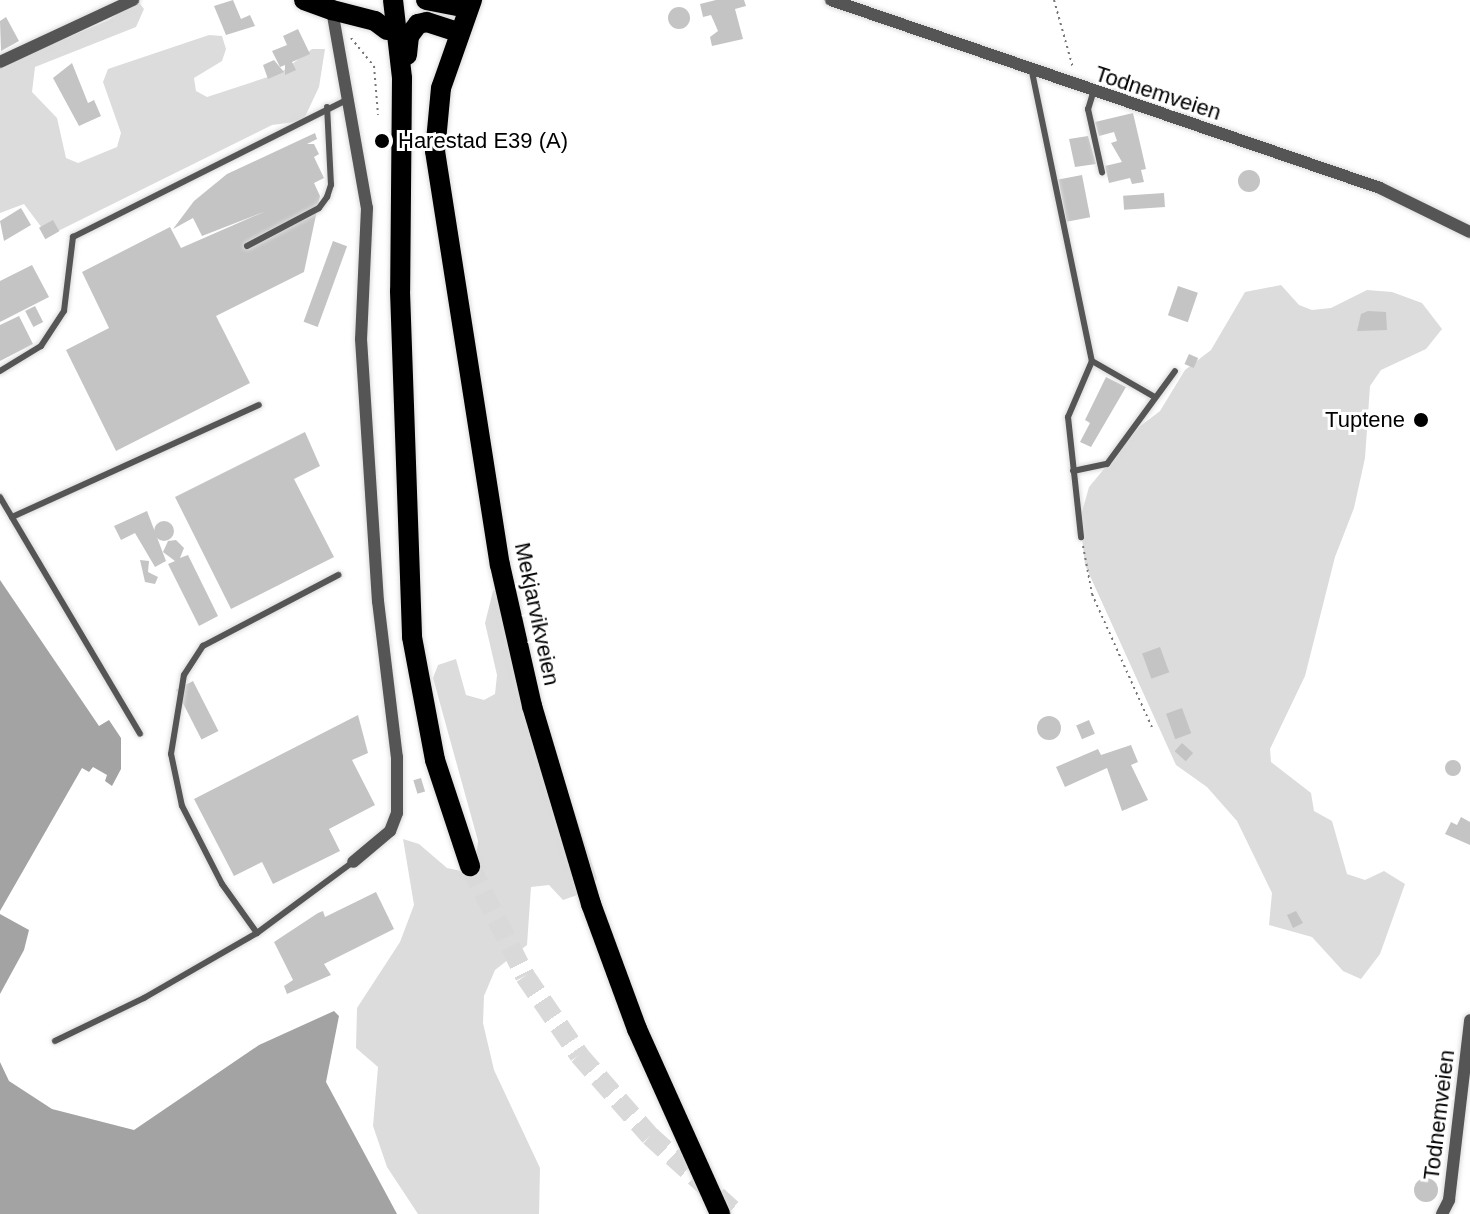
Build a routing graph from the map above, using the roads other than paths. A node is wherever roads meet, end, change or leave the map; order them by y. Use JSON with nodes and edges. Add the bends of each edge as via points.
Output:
{"nodes":[{"id":1,"x":133,"y":0,"type":"edge"},
{"id":2,"x":304,"y":0,"type":"edge"},
{"id":3,"x":353,"y":0,"type":"edge"},
{"id":4,"x":383,"y":0,"type":"edge"},
{"id":5,"x":393,"y":0,"type":"edge"},
{"id":6,"x":426,"y":0,"type":"edge"},
{"id":7,"x":831,"y":0,"type":"edge"},
{"id":8,"x":470,"y":4,"type":"edge"},
{"id":9,"x":332,"y":10,"type":"junction"},
{"id":10,"x":392,"y":28,"type":"junction"},
{"id":11,"x":457,"y":32,"type":"junction"},
{"id":12,"x":0,"y":62,"type":"edge"},
{"id":13,"x":1032,"y":72,"type":"junction"},
{"id":14,"x":402,"y":78,"type":"junction"},
{"id":15,"x":1093,"y":93,"type":"junction"},
{"id":16,"x":345,"y":101,"type":"junction"},
{"id":17,"x":327,"y":107,"type":"junction"},
{"id":18,"x":1102,"y":172,"type":"dead end"},
{"id":19,"x":1470,"y":232,"type":"edge"},
{"id":20,"x":247,"y":246,"type":"dead end"},
{"id":21,"x":400,"y":291,"type":"junction"},
{"id":22,"x":1092,"y":361,"type":"junction"},
{"id":23,"x":0,"y":371,"type":"edge"},
{"id":24,"x":1175,"y":371,"type":"dead end"},
{"id":25,"x":1153,"y":396,"type":"junction"},
{"id":26,"x":259,"y":405,"type":"dead end"},
{"id":27,"x":1073,"y":471,"type":"junction"},
{"id":28,"x":0,"y":497,"type":"edge"},
{"id":29,"x":12,"y":517,"type":"junction"},
{"id":30,"x":1081,"y":537,"type":"road end"},
{"id":31,"x":338,"y":575,"type":"dead end"},
{"id":32,"x":140,"y":734,"type":"dead end"},
{"id":33,"x":353,"y":862,"type":"joint"},
{"id":34,"x":470,"y":866,"type":"tunnel mouth"},
{"id":35,"x":257,"y":933,"type":"junction"},
{"id":36,"x":1470,"y":1020,"type":"edge"},
{"id":37,"x":55,"y":1041,"type":"dead end"},
{"id":38,"x":720,"y":1214,"type":"edge"},
{"id":39,"x":1442,"y":1214,"type":"edge"}],
"edges":[{"from":1,"to":12,"type":"street"},
{"from":2,"to":9,"type":"main road"},
{"from":3,"to":9,"type":"main road"},
{"from":4,"to":10,"type":"main road"},
{"from":5,"to":10,"type":"main road"},
{"from":6,"to":8,"type":"main road"},
{"from":7,"to":13,"type":"street","name":"Todnemveien"},
{"from":8,"to":11,"type":"main road","name":"Mekjarvikveien"},
{"from":9,"to":10,"type":"main road"},
{"from":9,"to":16,"type":"street"},
{"from":10,"to":14,"type":"main road"},
{"from":10,"to":21,"type":"main road","via":[[393,231]]},
{"from":11,"to":14,"type":"main road","via":[[427,22],[412,29]]},
{"from":11,"to":38,"type":"main road","name":"Mekjarvikveien","via":[[436,118],[437,182],[512,621],[591,904],[637,1029]]},
{"from":13,"to":15,"type":"street","name":"Todnemveien"},
{"from":13,"to":22,"type":"lane"},
{"from":14,"to":21,"type":"main road"},
{"from":15,"to":18,"type":"lane","via":[[1088,109]]},
{"from":15,"to":19,"type":"street","name":"Todnemveien","via":[[1380,188]]},
{"from":16,"to":17,"type":"lane"},
{"from":16,"to":33,"type":"street","via":[[367,208],[362,355],[378,601],[397,757],[397,813],[390,831]]},
{"from":17,"to":20,"type":"lane","via":[[327,197],[319,208]]},
{"from":17,"to":23,"type":"lane","via":[[73,237],[64,311],[41,346]]},
{"from":21,"to":34,"type":"main road","via":[[412,637],[435,760]]},
{"from":22,"to":25,"type":"lane"},
{"from":22,"to":27,"type":"lane","via":[[1068,417]]},
{"from":24,"to":25,"type":"lane"},
{"from":25,"to":27,"type":"lane","via":[[1107,464]]},
{"from":26,"to":29,"type":"lane"},
{"from":27,"to":30,"type":"lane"},
{"from":28,"to":29,"type":"lane"},
{"from":29,"to":32,"type":"lane"},
{"from":31,"to":35,"type":"lane","via":[[203,646],[184,675],[171,754],[182,806],[222,884]]},
{"from":33,"to":35,"type":"lane"},
{"from":35,"to":37,"type":"lane","via":[[144,998]]},
{"from":36,"to":39,"type":"street","name":"Todnemveien","via":[[1449,1200]]}]}
